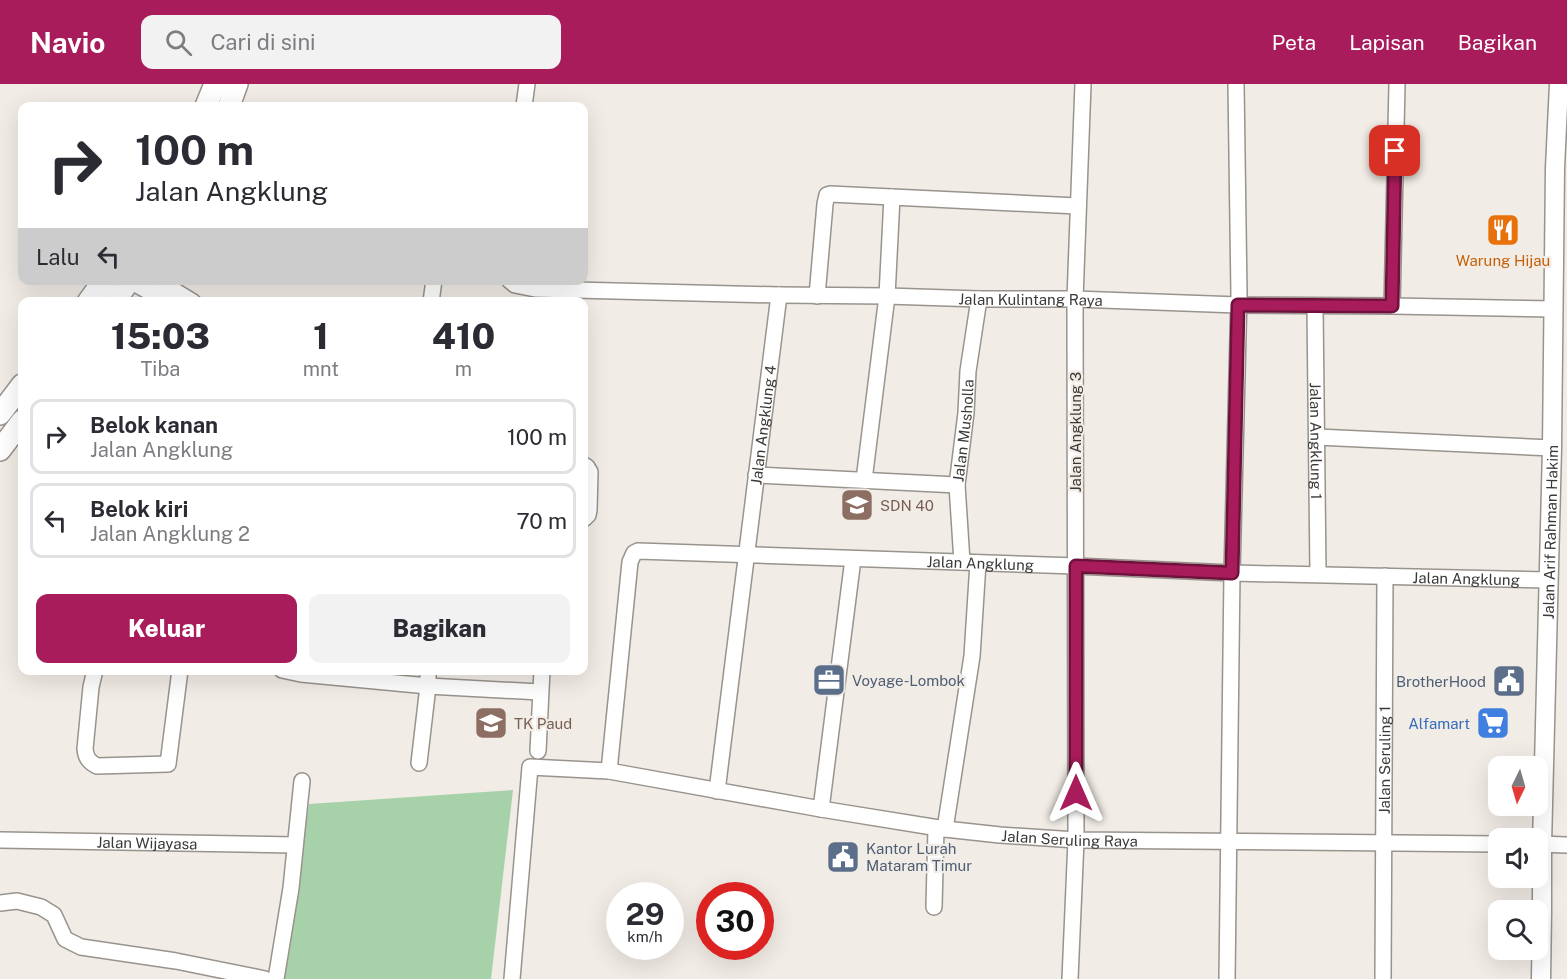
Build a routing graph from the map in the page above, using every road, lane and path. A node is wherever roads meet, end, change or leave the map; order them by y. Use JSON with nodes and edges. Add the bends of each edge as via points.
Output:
{"nodes":[{"id":1,"x":215,"y":84,"type":"edge"},
{"id":2,"x":237,"y":84,"type":"edge"},
{"id":3,"x":527,"y":84,"type":"edge"},
{"id":4,"x":1083,"y":84,"type":"edge"},
{"id":5,"x":1236,"y":84,"type":"edge"},
{"id":6,"x":1397,"y":84,"type":"edge"},
{"id":7,"x":1559,"y":84,"type":"edge"},
{"id":8,"x":208,"y":102,"type":"edge"},
{"id":9,"x":230,"y":102,"type":"edge"},
{"id":10,"x":525,"y":102,"type":"edge"},
{"id":11,"x":892,"y":197,"type":"junction"},
{"id":12,"x":1077,"y":206,"type":"junction"},
{"id":13,"x":127,"y":285,"type":"edge"},
{"id":14,"x":137,"y":285,"type":"edge"},
{"id":15,"x":164,"y":285,"type":"edge"},
{"id":16,"x":515,"y":285,"type":"edge"},
{"id":17,"x":779,"y":295,"type":"junction"},
{"id":18,"x":818,"y":296,"type":"junction"},
{"id":19,"x":887,"y":296,"type":"junction"},
{"id":20,"x":118,"y":297,"type":"edge"},
{"id":21,"x":158,"y":297,"type":"edge"},
{"id":22,"x":185,"y":297,"type":"edge"},
{"id":23,"x":1075,"y":298,"type":"junction"},
{"id":24,"x":979,"y":299,"type":"junction"},
{"id":25,"x":1558,"y":299,"type":"edge"},
{"id":26,"x":1238,"y":300,"type":"junction"},
{"id":27,"x":1392,"y":306,"type":"junction"},
{"id":28,"x":1315,"y":307,"type":"junction"},
{"id":29,"x":18,"y":391,"type":"edge"},
{"id":30,"x":0,"y":414,"type":"edge"},
{"id":31,"x":1317,"y":437,"type":"junction"},
{"id":32,"x":1552,"y":448,"type":"junction"},
{"id":33,"x":588,"y":467,"type":"edge"},
{"id":34,"x":756,"y":476,"type":"junction"},
{"id":35,"x":864,"y":480,"type":"junction"},
{"id":36,"x":957,"y":485,"type":"junction"},
{"id":37,"x":588,"y":515,"type":"edge"},
{"id":38,"x":747,"y":554,"type":"junction"},
{"id":39,"x":853,"y":559,"type":"junction"},
{"id":40,"x":962,"y":562,"type":"junction"},
{"id":41,"x":978,"y":563,"type":"junction"},
{"id":42,"x":1076,"y":566,"type":"junction"},
{"id":43,"x":1232,"y":573,"type":"junction"},
{"id":44,"x":1318,"y":574,"type":"junction"},
{"id":45,"x":1385,"y":576,"type":"junction"},
{"id":46,"x":1548,"y":580,"type":"junction"},
{"id":47,"x":94,"y":675,"type":"edge"},
{"id":48,"x":179,"y":675,"type":"edge"},
{"id":49,"x":329,"y":675,"type":"edge"},
{"id":50,"x":428,"y":675,"type":"edge"},
{"id":51,"x":542,"y":675,"type":"edge"},
{"id":52,"x":428,"y":686,"type":"junction"},
{"id":53,"x":540,"y":692,"type":"junction"},
{"id":54,"x":538,"y":751,"type":"dead end"},
{"id":55,"x":419,"y":763,"type":"dead end"},
{"id":56,"x":609,"y":771,"type":"junction"},
{"id":57,"x":302,"y":781,"type":"dead end"},
{"id":58,"x":717,"y":791,"type":"junction"},
{"id":59,"x":821,"y":809,"type":"junction"},
{"id":60,"x":941,"y":828,"type":"junction"},
{"id":61,"x":1540,"y":828,"type":"edge"},
{"id":62,"x":1385,"y":839,"type":"junction"},
{"id":63,"x":0,"y":840,"type":"edge"},
{"id":64,"x":1076,"y":840,"type":"junction"},
{"id":65,"x":1230,"y":842,"type":"junction"},
{"id":66,"x":1488,"y":844,"type":"edge"},
{"id":67,"x":1548,"y":844,"type":"edge"},
{"id":68,"x":295,"y":845,"type":"junction"},
{"id":69,"x":1567,"y":845,"type":"edge"},
{"id":70,"x":1541,"y":888,"type":"edge"},
{"id":71,"x":0,"y":903,"type":"edge"},
{"id":72,"x":934,"y":907,"type":"dead end"},
{"id":73,"x":265,"y":979,"type":"edge"},
{"id":74,"x":276,"y":979,"type":"edge"},
{"id":75,"x":513,"y":979,"type":"edge"},
{"id":76,"x":1071,"y":979,"type":"edge"},
{"id":77,"x":1227,"y":979,"type":"edge"},
{"id":78,"x":1383,"y":979,"type":"edge"},
{"id":79,"x":1541,"y":979,"type":"edge"}],
"edges":[{"from":1,"to":8,"type":"main road"},
{"from":2,"to":9,"type":"main road"},
{"from":3,"to":10,"type":"street"},
{"from":4,"to":12,"type":"street","name":"Jalan Angklung 3"},
{"from":5,"to":26,"type":"street"},
{"from":6,"to":27,"type":"street"},
{"from":7,"to":25,"type":"street","name":"Jalan Arif Rahman Hakim","via":[[1555,168]]},
{"from":11,"to":12,"type":"street"},
{"from":11,"to":18,"type":"street","via":[[827,195]]},
{"from":11,"to":19,"type":"street"},
{"from":12,"to":23,"type":"street","name":"Jalan Angklung 3"},
{"from":13,"to":20,"type":"main road"},
{"from":14,"to":21,"type":"street"},
{"from":15,"to":22,"type":"street"},
{"from":16,"to":17,"type":"street","name":"Jalan Kulintang Raya","via":[[535,289]]},
{"from":17,"to":18,"type":"street","name":"Jalan Kulintang Raya"},
{"from":17,"to":34,"type":"street","name":"Jalan Angklung 4"},
{"from":18,"to":19,"type":"street","name":"Jalan Kulintang Raya"},
{"from":19,"to":24,"type":"street","name":"Jalan Kulintang Raya"},
{"from":19,"to":35,"type":"street"},
{"from":23,"to":24,"type":"street","name":"Jalan Kulintang Raya"},
{"from":23,"to":26,"type":"street","name":"Jalan Kulintang Raya"},
{"from":23,"to":42,"type":"street","name":"Jalan Angklung 3"},
{"from":24,"to":36,"type":"street","name":"Jalan Musholla"},
{"from":25,"to":27,"type":"street","name":"Jalan Kulintang Raya"},
{"from":25,"to":32,"type":"street","name":"Jalan Arif Rahman Hakim"},
{"from":26,"to":28,"type":"street","name":"Jalan Kulintang Raya"},
{"from":26,"to":43,"type":"street"},
{"from":27,"to":28,"type":"street","name":"Jalan Kulintang Raya"},
{"from":28,"to":31,"type":"street","name":"Jalan Angklung 1"},
{"from":29,"to":30,"type":"main road"},
{"from":31,"to":32,"type":"street"},
{"from":31,"to":44,"type":"street","name":"Jalan Angklung 1"},
{"from":32,"to":46,"type":"street","name":"Jalan Arif Rahman Hakim"},
{"from":33,"to":37,"type":"street"},
{"from":34,"to":35,"type":"street"},
{"from":34,"to":38,"type":"street","name":"Jalan Angklung 4"},
{"from":35,"to":36,"type":"street"},
{"from":36,"to":40,"type":"street","name":"Jalan Musholla"},
{"from":38,"to":39,"type":"street","name":"Jalan Angklung"},
{"from":38,"to":56,"type":"street","name":"Jalan Angklung","via":[[643,550],[634,553]]},
{"from":38,"to":58,"type":"street","name":"Jalan Angklung 4"},
{"from":39,"to":40,"type":"street","name":"Jalan Angklung"},
{"from":39,"to":59,"type":"street"},
{"from":40,"to":41,"type":"street","name":"Jalan Angklung"},
{"from":41,"to":42,"type":"street","name":"Jalan Angklung"},
{"from":41,"to":60,"type":"street","via":[[972,656]]},
{"from":42,"to":43,"type":"street","name":"Jalan Angklung"},
{"from":42,"to":64,"type":"street","name":"Jalan Angklung 3"},
{"from":43,"to":44,"type":"street","name":"Jalan Angklung"},
{"from":43,"to":65,"type":"street"},
{"from":44,"to":45,"type":"street","name":"Jalan Angklung"},
{"from":45,"to":46,"type":"street","name":"Jalan Angklung"},
{"from":45,"to":62,"type":"street","name":"Jalan Seruling 1"},
{"from":46,"to":61,"type":"street","name":"Jalan Arif Rahman Hakim"},
{"from":47,"to":48,"type":"street","via":[[85,748],[86,757],[97,766],[168,764]]},
{"from":49,"to":52,"type":"street"},
{"from":50,"to":52,"type":"street"},
{"from":51,"to":53,"type":"street"},
{"from":52,"to":53,"type":"street"},
{"from":52,"to":55,"type":"street"},
{"from":53,"to":54,"type":"street"},
{"from":56,"to":58,"type":"street","name":"Jalan Seruling Raya"},
{"from":56,"to":75,"type":"street","name":"Jalan Seruling Raya","via":[[530,767]]},
{"from":57,"to":68,"type":"street"},
{"from":58,"to":59,"type":"street","name":"Jalan Seruling Raya"},
{"from":59,"to":60,"type":"street","name":"Jalan Seruling Raya"},
{"from":60,"to":64,"type":"street","name":"Jalan Seruling Raya"},
{"from":60,"to":72,"type":"street"},
{"from":62,"to":65,"type":"street","name":"Jalan Seruling Raya"},
{"from":62,"to":66,"type":"street","name":"Jalan Seruling Raya"},
{"from":62,"to":78,"type":"street","name":"Jalan Seruling 1"},
{"from":63,"to":68,"type":"street","name":"Jalan Wijayasa"},
{"from":64,"to":65,"type":"street","name":"Jalan Seruling Raya"},
{"from":64,"to":76,"type":"street","name":"Jalan Angklung 3"},
{"from":65,"to":77,"type":"street"},
{"from":67,"to":69,"type":"street"},
{"from":68,"to":74,"type":"street"},
{"from":70,"to":79,"type":"street","name":"Jalan Arif Rahman Hakim"},
{"from":71,"to":73,"type":"street","via":[[17,901],[41,907],[54,915],[65,939],[81,947]]}]}
